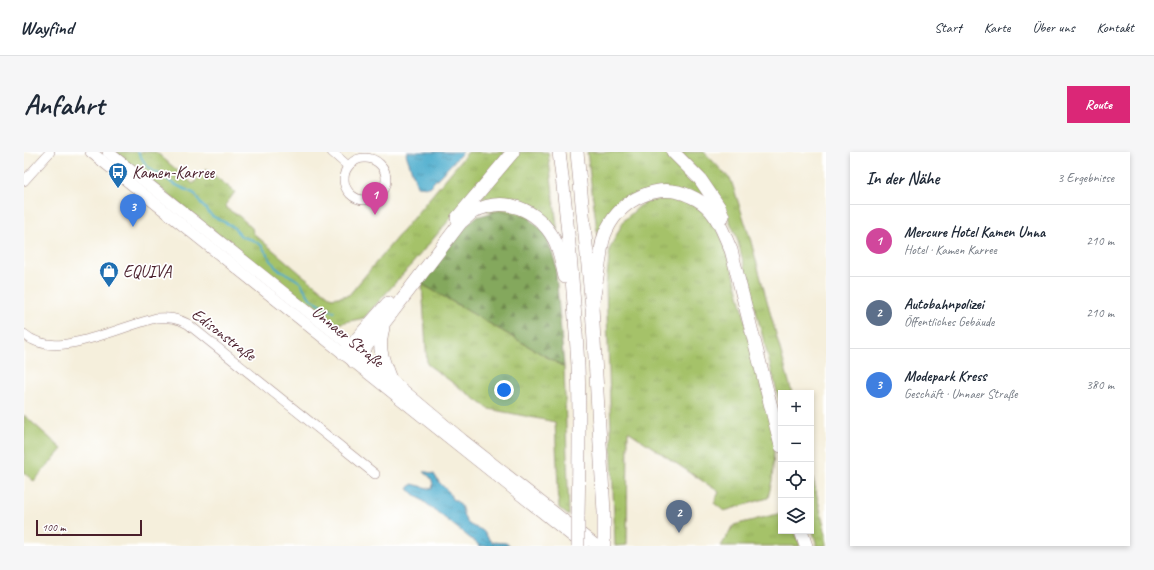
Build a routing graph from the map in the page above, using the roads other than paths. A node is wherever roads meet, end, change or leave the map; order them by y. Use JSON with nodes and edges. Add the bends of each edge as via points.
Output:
{"nodes":[{"id":1,"x":50,"y":152,"type":"edge"},
{"id":2,"x":91,"y":152,"type":"edge"},
{"id":3,"x":108,"y":152,"type":"edge"},
{"id":4,"x":332,"y":152,"type":"edge"},
{"id":5,"x":513,"y":152,"type":"edge"},
{"id":6,"x":559,"y":152,"type":"edge"},
{"id":7,"x":577,"y":152,"type":"edge"},
{"id":8,"x":673,"y":152,"type":"edge"},
{"id":9,"x":348,"y":166,"type":"junction"},
{"id":10,"x":24,"y":181,"type":"edge"},
{"id":11,"x":574,"y":307,"type":"junction"},
{"id":12,"x":592,"y":307,"type":"junction"},
{"id":13,"x":384,"y":322,"type":"junction"},
{"id":14,"x":24,"y":334,"type":"edge"},
{"id":15,"x":352,"y":354,"type":"junction"},
{"id":16,"x":390,"y":379,"type":"junction"},
{"id":17,"x":778,"y":412,"type":"edge"},
{"id":18,"x":778,"y":434,"type":"edge"},
{"id":19,"x":375,"y":474,"type":"dead end"},
{"id":20,"x":803,"y":534,"type":"edge"},
{"id":21,"x":809,"y":534,"type":"edge"},
{"id":22,"x":602,"y":543,"type":"edge"},
{"id":23,"x":578,"y":546,"type":"edge"},
{"id":24,"x":584,"y":546,"type":"edge"},
{"id":25,"x":806,"y":546,"type":"edge"},
{"id":26,"x":812,"y":546,"type":"edge"}],
"edges":[{"from":1,"to":10,"type":"street"},
{"from":2,"to":15,"type":"main road","name":"Unnaer Straße"},
{"from":3,"to":15,"type":"main road","name":"Unnaer Straße"},
{"from":4,"to":9,"type":"street"},
{"from":5,"to":15,"type":"highway","via":[[437,241],[378,316]]},
{"from":6,"to":11,"type":"highway"},
{"from":7,"to":12,"type":"highway"},
{"from":8,"to":17,"type":"highway","via":[[700,178],[719,207],[733,237]]},
{"from":9,"to":9,"type":"street","via":[[344,180],[346,189],[353,196],[366,200],[375,198],[382,191],[386,183],[386,173],[378,161],[364,157],[354,160]]},
{"from":11,"to":13,"type":"highway","via":[[554,240],[543,224],[534,215],[519,208],[507,205],[489,206],[473,212],[461,222]]},
{"from":11,"to":23,"type":"highway","bridge":true,"via":[[578,389]]},
{"from":12,"to":18,"type":"highway","via":[[606,231],[613,217],[624,205],[653,192],[685,193],[698,200],[710,209],[718,220],[731,250]]},
{"from":12,"to":22,"type":"highway","via":[[604,512]]},
{"from":13,"to":15,"type":"highway"},
{"from":13,"to":16,"type":"highway","via":[[380,353]]},
{"from":14,"to":19,"type":"street","name":"Edisonstraße","via":[[39,342],[69,344],[156,318],[179,319]]},
{"from":15,"to":16,"type":"main road","name":"Unnaer Straße"},
{"from":15,"to":24,"type":"main road","name":"Unnaer Straße"},
{"from":16,"to":22,"type":"main road","name":"Unnaer Straße","via":[[463,440]]},
{"from":20,"to":25,"type":"highway"},
{"from":21,"to":26,"type":"highway"}]}
